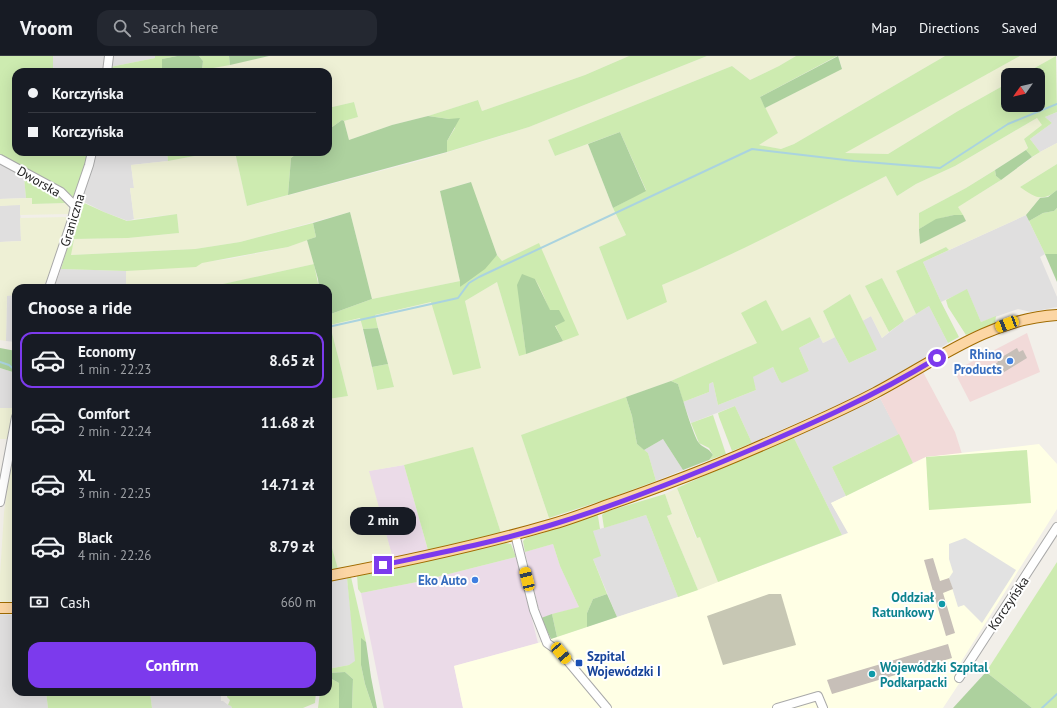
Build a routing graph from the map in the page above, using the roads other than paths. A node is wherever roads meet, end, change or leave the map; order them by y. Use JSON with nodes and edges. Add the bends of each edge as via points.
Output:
{"nodes":[{"id":1,"x":109,"y":56,"type":"edge"},
{"id":2,"x":108,"y":68,"type":"edge"},
{"id":3,"x":91,"y":156,"type":"edge"},
{"id":4,"x":0,"y":160,"type":"edge"},
{"id":5,"x":75,"y":206,"type":"junction"},
{"id":6,"x":50,"y":284,"type":"edge"},
{"id":7,"x":1057,"y":315,"type":"edge"},
{"id":8,"x":12,"y":438,"type":"edge"},
{"id":9,"x":0,"y":502,"type":"edge"},
{"id":10,"x":1057,"y":526,"type":"edge"},
{"id":11,"x":515,"y":534,"type":"junction"},
{"id":12,"x":332,"y":575,"type":"edge"},
{"id":13,"x":0,"y":608,"type":"edge"},
{"id":14,"x":12,"y":608,"type":"edge"},
{"id":15,"x":959,"y":678,"type":"dead end"},
{"id":16,"x":607,"y":708,"type":"edge"},
{"id":17,"x":776,"y":708,"type":"edge"},
{"id":18,"x":823,"y":708,"type":"edge"}],
"edges":[{"from":1,"to":2,"type":"street"},
{"from":3,"to":5,"type":"street","name":"Graniczna"},
{"from":4,"to":5,"type":"street","name":"Dworska","via":[[61,192]]},
{"from":5,"to":6,"type":"street","name":"Graniczna"},
{"from":7,"to":11,"type":"main road","via":[[1007,324],[983,334],[865,398],[809,425],[668,484],[551,525]]},
{"from":8,"to":9,"type":"street"},
{"from":10,"to":15,"type":"street","name":"Korczyńska"},
{"from":11,"to":12,"type":"main road"},
{"from":11,"to":16,"type":"street","via":[[534,610],[547,643],[561,653]]},
{"from":13,"to":14,"type":"main road"},
{"from":17,"to":18,"type":"street","via":[[818,696]]}]}
